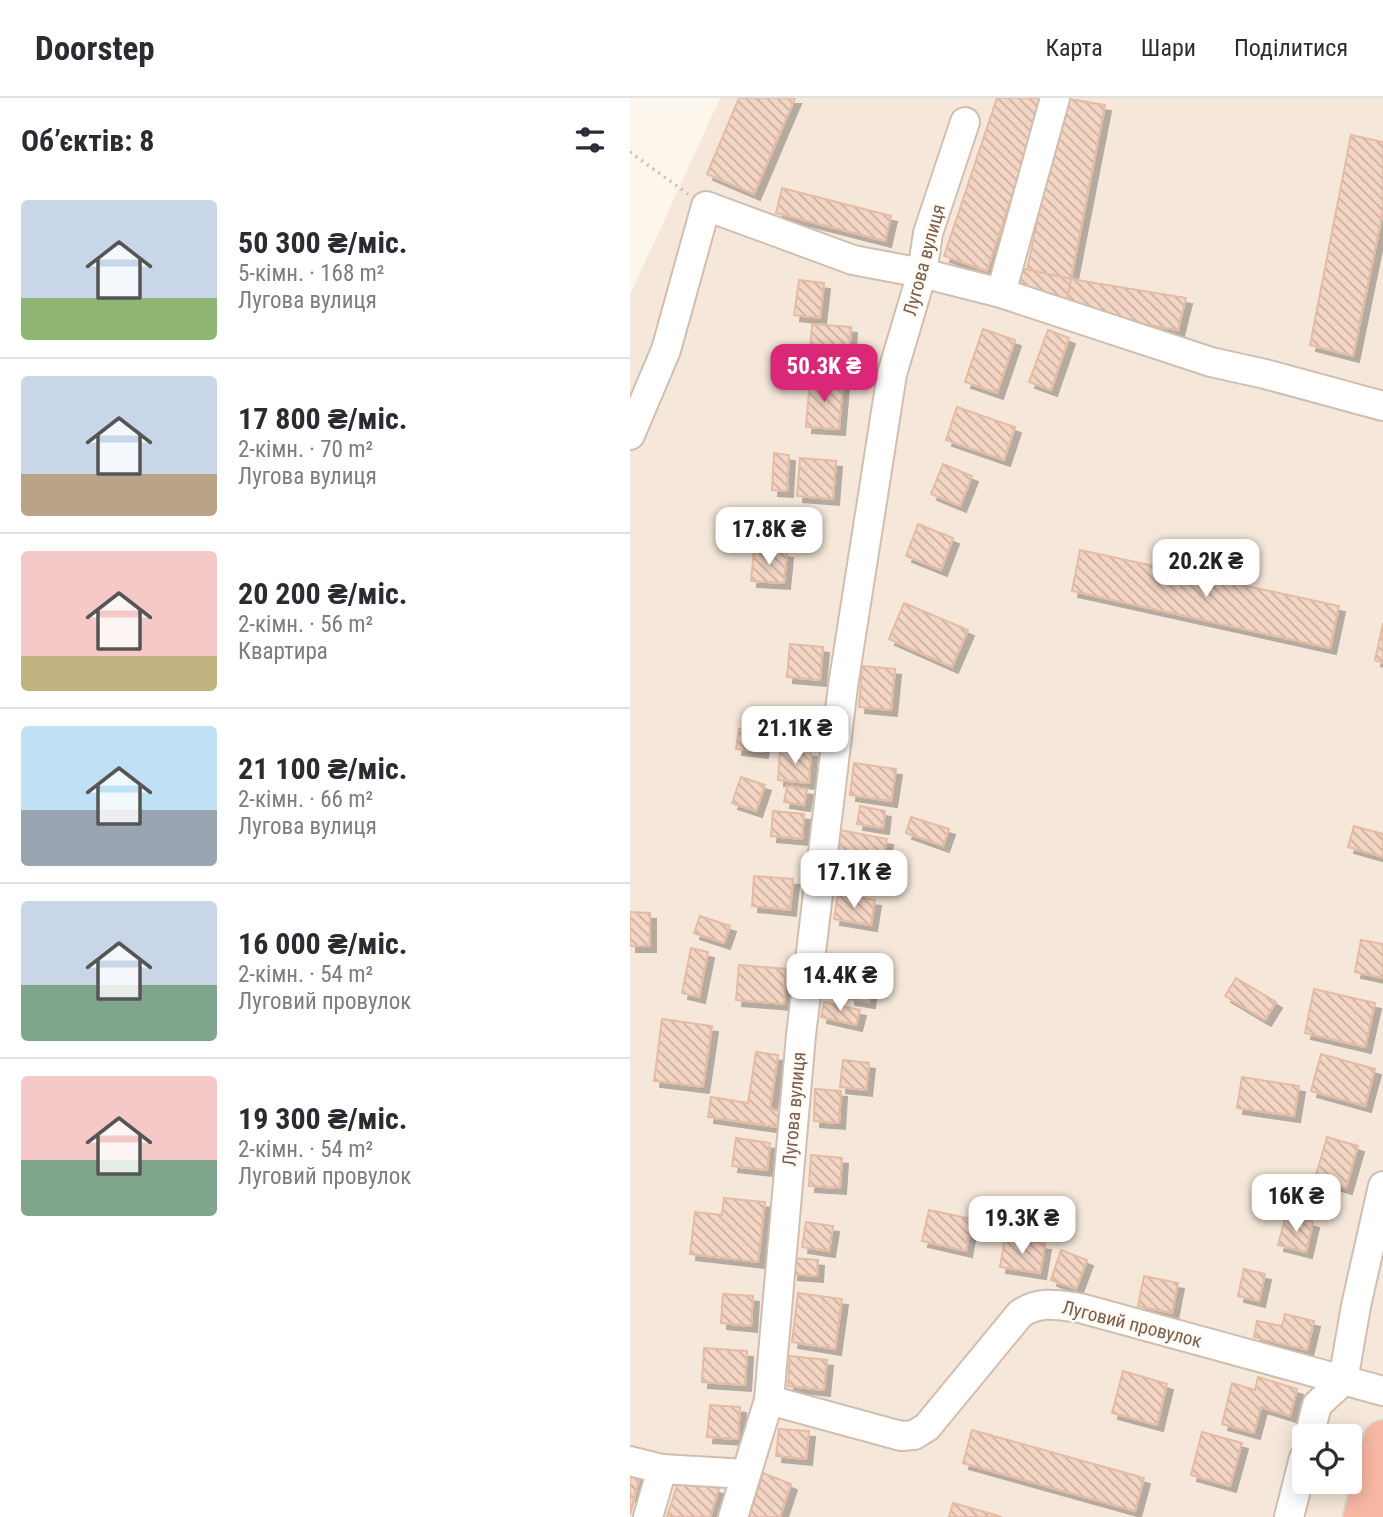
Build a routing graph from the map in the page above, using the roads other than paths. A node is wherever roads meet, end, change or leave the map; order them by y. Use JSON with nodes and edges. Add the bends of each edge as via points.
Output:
{"nodes":[{"id":1,"x":1055,"y":98,"type":"edge"},
{"id":2,"x":965,"y":122,"type":"dead end"},
{"id":3,"x":922,"y":273,"type":"junction"},
{"id":4,"x":1001,"y":293,"type":"junction"},
{"id":5,"x":1383,"y":406,"type":"edge"},
{"id":6,"x":630,"y":435,"type":"edge"},
{"id":7,"x":1383,"y":1186,"type":"edge"},
{"id":8,"x":1343,"y":1381,"type":"junction"},
{"id":9,"x":1383,"y":1391,"type":"edge"},
{"id":10,"x":769,"y":1400,"type":"junction"},
{"id":11,"x":1312,"y":1424,"type":"edge"},
{"id":12,"x":1383,"y":1440,"type":"edge"},
{"id":13,"x":630,"y":1461,"type":"edge"},
{"id":14,"x":662,"y":1469,"type":"junction"},
{"id":15,"x":746,"y":1474,"type":"junction"},
{"id":16,"x":1295,"y":1494,"type":"edge"},
{"id":17,"x":648,"y":1517,"type":"edge"},
{"id":18,"x":733,"y":1517,"type":"edge"},
{"id":19,"x":1289,"y":1517,"type":"edge"},
{"id":20,"x":1363,"y":1517,"type":"edge"}],
"edges":[{"from":1,"to":4,"type":"street"},
{"from":2,"to":3,"type":"street","name":"Лугова вулиця","via":[[928,233]]},
{"from":3,"to":4,"type":"street"},
{"from":3,"to":6,"type":"street","via":[[853,260],[706,206],[666,350]]},
{"from":3,"to":10,"type":"street","name":"Лугова вулиця","via":[[892,374],[843,686],[801,1034]]},
{"from":4,"to":5,"type":"street","via":[[1211,362]]},
{"from":7,"to":8,"type":"street"},
{"from":8,"to":9,"type":"street","name":"Луговий провулок"},
{"from":8,"to":10,"type":"street","name":"Луговий провулок","via":[[1049,1303],[1020,1314],[927,1427],[915,1435],[901,1436]]},
{"from":8,"to":11,"type":"street","via":[[1317,1405]]},
{"from":10,"to":15,"type":"street","name":"Лугова вулиця"},
{"from":12,"to":20,"type":"highway"},
{"from":13,"to":14,"type":"street"},
{"from":14,"to":15,"type":"street"},
{"from":14,"to":17,"type":"street"},
{"from":15,"to":18,"type":"street","name":"Лугова вулиця"},
{"from":16,"to":19,"type":"street"}]}
